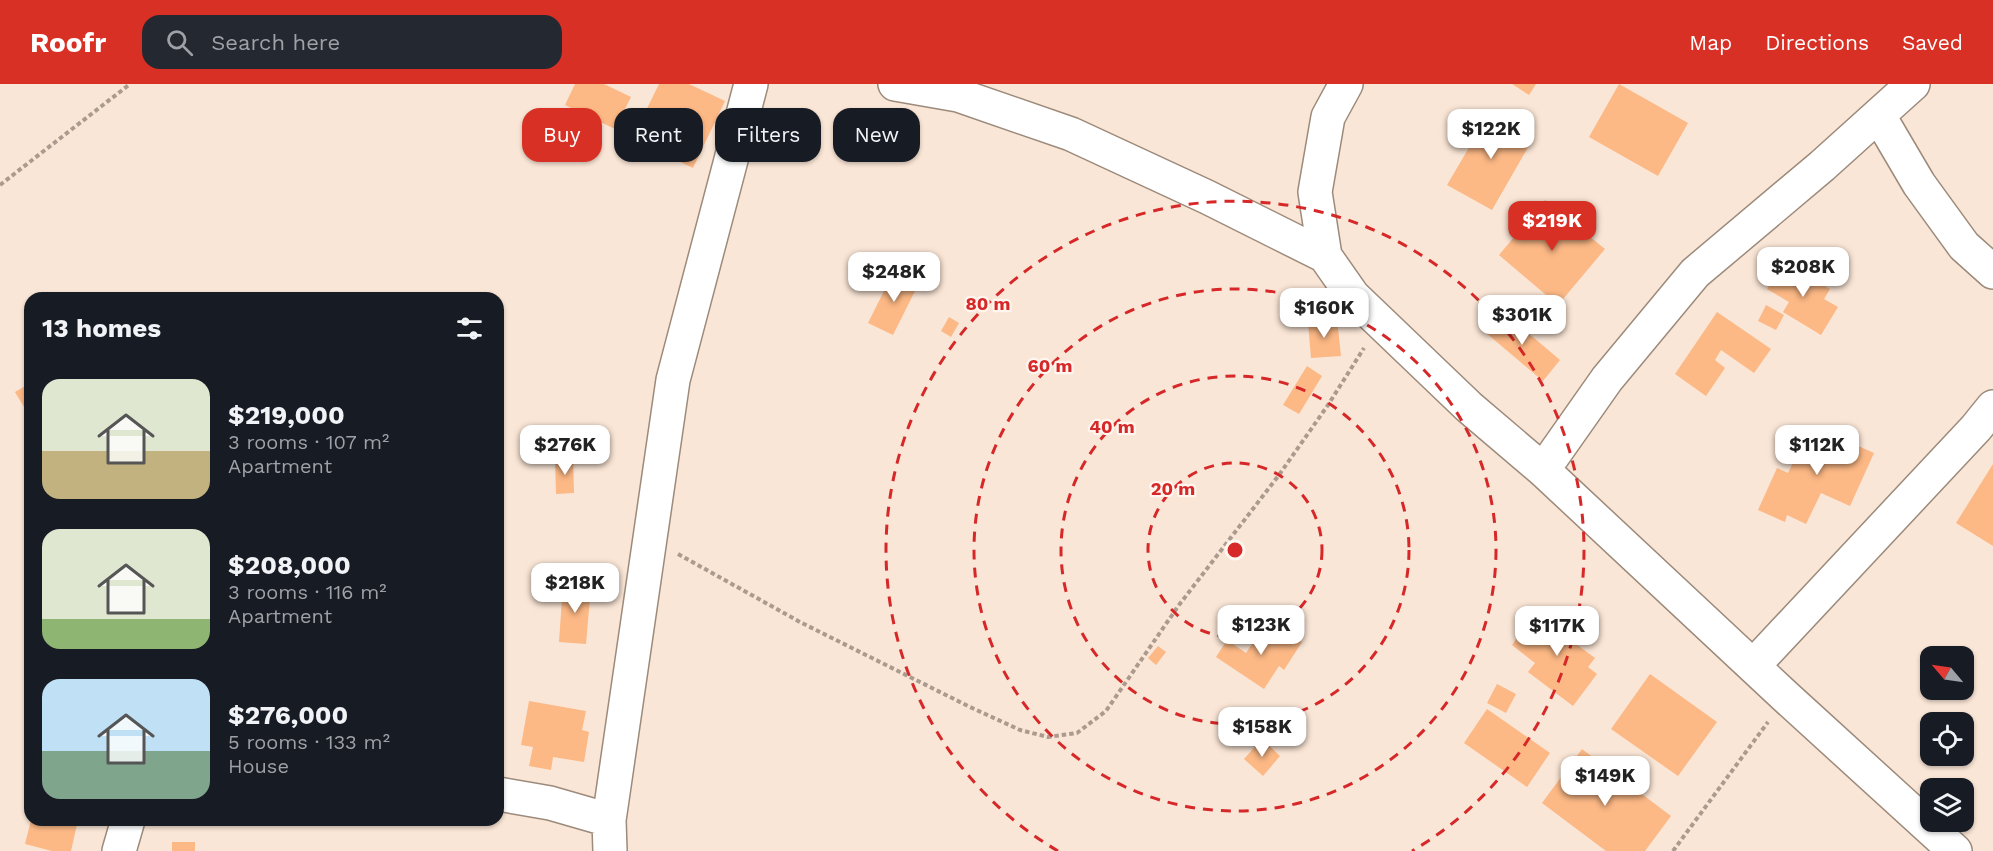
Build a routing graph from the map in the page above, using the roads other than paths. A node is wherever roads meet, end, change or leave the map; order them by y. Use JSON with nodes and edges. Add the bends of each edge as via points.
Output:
{"nodes":[{"id":1,"x":895,"y":84,"type":"edge"},
{"id":2,"x":1346,"y":84,"type":"edge"},
{"id":3,"x":1913,"y":84,"type":"edge"},
{"id":4,"x":755,"y":86,"type":"edge"},
{"id":5,"x":1879,"y":116,"type":"junction"},
{"id":6,"x":1325,"y":256,"type":"junction"},
{"id":7,"x":1993,"y":272,"type":"edge"},
{"id":8,"x":1993,"y":406,"type":"edge"},
{"id":9,"x":1543,"y":470,"type":"junction"},
{"id":10,"x":1753,"y":666,"type":"junction"},
{"id":11,"x":504,"y":795,"type":"edge"},
{"id":12,"x":126,"y":826,"type":"edge"},
{"id":13,"x":609,"y":836,"type":"edge"},
{"id":14,"x":119,"y":851,"type":"edge"},
{"id":15,"x":1955,"y":851,"type":"edge"}],
"edges":[{"from":1,"to":6,"type":"street","via":[[958,95],[1071,134]]},
{"from":2,"to":6,"type":"street","via":[[1328,117],[1315,192]]},
{"from":3,"to":5,"type":"street"},
{"from":4,"to":13,"type":"street","via":[[673,380]]},
{"from":5,"to":7,"type":"street","via":[[1919,184],[1964,246]]},
{"from":5,"to":9,"type":"street","via":[[1695,273],[1608,379]]},
{"from":6,"to":9,"type":"street","via":[[1353,296],[1469,407]]},
{"from":8,"to":10,"type":"street"},
{"from":9,"to":10,"type":"street"},
{"from":10,"to":15,"type":"street"},
{"from":11,"to":13,"type":"street","via":[[550,803]]},
{"from":12,"to":14,"type":"street"}]}
